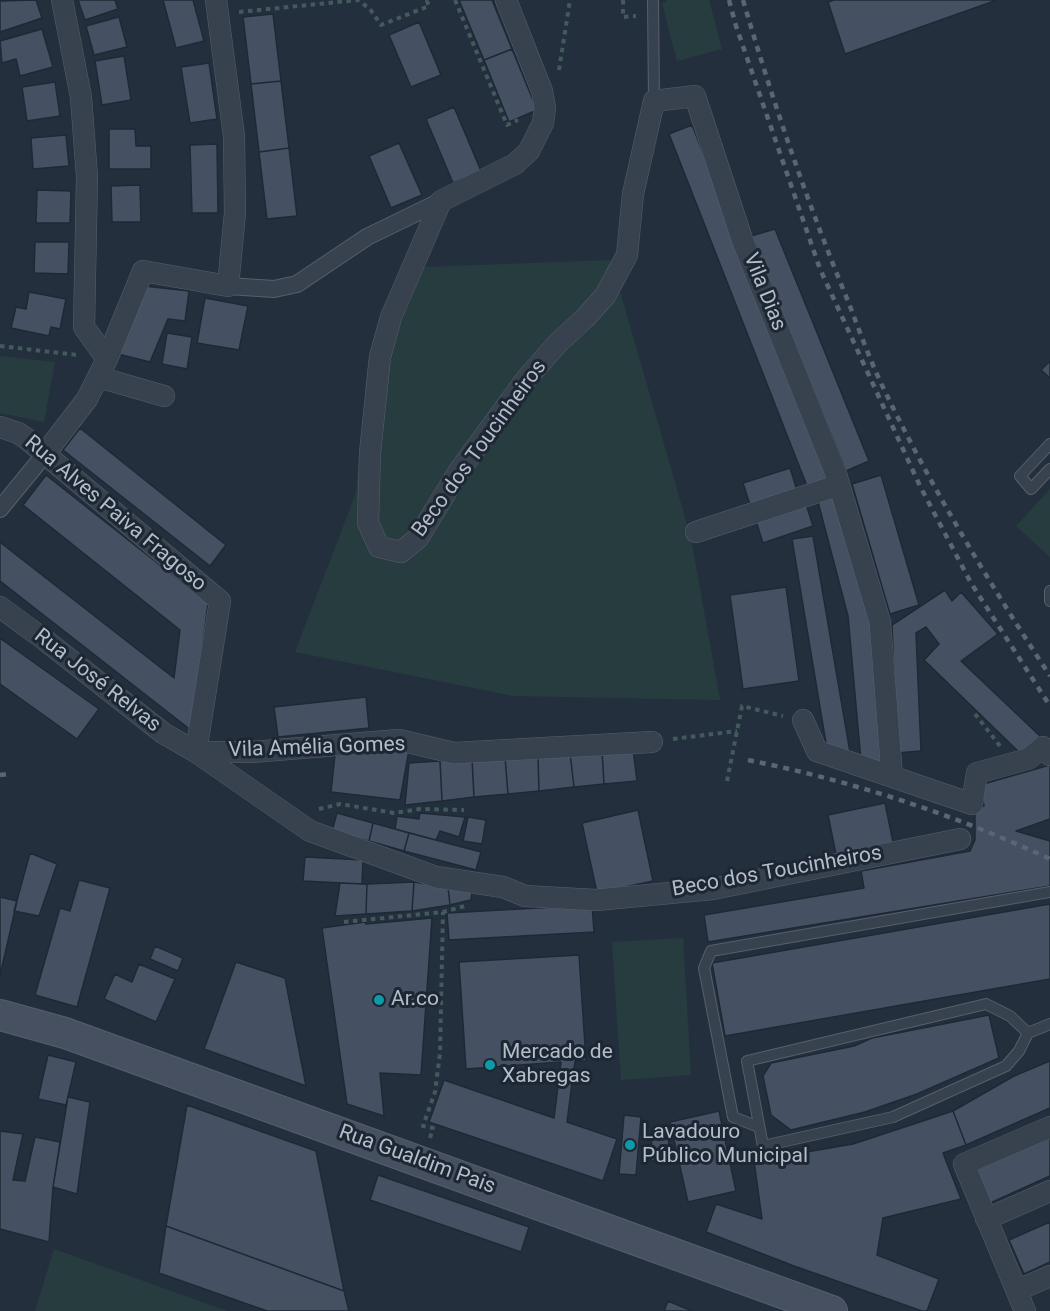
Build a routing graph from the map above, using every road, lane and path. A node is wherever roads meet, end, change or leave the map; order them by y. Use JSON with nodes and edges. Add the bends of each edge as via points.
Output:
{"nodes":[{"id":1,"x":62,"y":0,"type":"edge"},
{"id":2,"x":429,"y":0,"type":"edge"},
{"id":3,"x":506,"y":0,"type":"edge"},
{"id":4,"x":623,"y":0,"type":"edge"},
{"id":5,"x":653,"y":0,"type":"edge"},
{"id":6,"x":217,"y":7,"type":"edge"},
{"id":7,"x":654,"y":16,"type":"junction"},
{"id":8,"x":654,"y":101,"type":"junction"},
{"id":9,"x":441,"y":201,"type":"junction"},
{"id":10,"x":228,"y":286,"type":"junction"},
{"id":11,"x":0,"y":346,"type":"edge"},
{"id":12,"x":102,"y":368,"type":"junction"},
{"id":13,"x":164,"y":396,"type":"dead end"},
{"id":14,"x":0,"y":427,"type":"edge"},
{"id":15,"x":1050,"y":444,"type":"edge"},
{"id":16,"x":45,"y":454,"type":"junction"},
{"id":17,"x":1050,"y":469,"type":"edge"},
{"id":18,"x":839,"y":485,"type":"junction"},
{"id":19,"x":0,"y":509,"type":"edge"},
{"id":20,"x":696,"y":532,"type":"dead end"},
{"id":21,"x":1050,"y":591,"type":"edge"},
{"id":22,"x":1050,"y":601,"type":"edge"},
{"id":23,"x":0,"y":608,"type":"edge"},
{"id":24,"x":975,"y":714,"type":"dead end"},
{"id":25,"x":803,"y":720,"type":"joint"},
{"id":26,"x":737,"y":731,"type":"junction"},
{"id":27,"x":652,"y":742,"type":"joint"},
{"id":28,"x":196,"y":752,"type":"junction"},
{"id":29,"x":1050,"y":755,"type":"edge"},
{"id":30,"x":1009,"y":765,"type":"junction"},
{"id":31,"x":892,"y":776,"type":"junction"},
{"id":32,"x":727,"y":781,"type":"dead end"},
{"id":33,"x":464,"y":810,"type":"dead end"},
{"id":34,"x":289,"y":816,"type":"junction"},
{"id":35,"x":960,"y":839,"type":"dead end"},
{"id":36,"x":1050,"y":892,"type":"edge"},
{"id":37,"x":471,"y":904,"type":"dead end"},
{"id":38,"x":443,"y":912,"type":"junction"},
{"id":39,"x":344,"y":922,"type":"dead end"},
{"id":40,"x":0,"y":1015,"type":"edge"},
{"id":41,"x":1050,"y":1024,"type":"edge"},
{"id":42,"x":1028,"y":1033,"type":"junction"},
{"id":43,"x":759,"y":1127,"type":"junction"},
{"id":44,"x":1050,"y":1127,"type":"edge"},
{"id":45,"x":423,"y":1162,"type":"junction"},
{"id":46,"x":1050,"y":1191,"type":"edge"},
{"id":47,"x":987,"y":1219,"type":"junction"},
{"id":48,"x":1050,"y":1276,"type":"edge"},
{"id":49,"x":1018,"y":1290,"type":"junction"},
{"id":50,"x":832,"y":1311,"type":"edge"},
{"id":51,"x":1025,"y":1311,"type":"edge"}],
"edges":[{"from":1,"to":12,"type":"street","via":[[81,97],[86,166],[84,327]]},
{"from":2,"to":6,"type":"path","via":[[429,6],[381,26],[370,9],[358,0]]},
{"from":3,"to":9,"type":"street","via":[[542,91],[543,123],[529,150],[515,164]]},
{"from":4,"to":7,"type":"path","via":[[623,17]]},
{"from":5,"to":7,"type":"lane"},
{"from":6,"to":10,"type":"street","via":[[234,136],[235,213]]},
{"from":7,"to":8,"type":"lane"},
{"from":8,"to":9,"type":"street","name":"Beco dos Toucinheiros","via":[[633,194],[627,255],[604,296],[527,378],[459,471],[418,538],[401,552],[379,547],[368,523],[375,396],[391,317]]},
{"from":8,"to":18,"type":"street","name":"Vila Dias","via":[[695,96],[742,239]]},
{"from":9,"to":10,"type":"street","via":[[367,237],[297,284],[274,290]]},
{"from":10,"to":12,"type":"street","via":[[143,272]]},
{"from":11,"to":12,"type":"path"},
{"from":12,"to":13,"type":"street"},
{"from":12,"to":16,"type":"street","via":[[87,399]]},
{"from":14,"to":16,"type":"street","name":"Rua Alves Paiva Fragoso","via":[[18,433]]},
{"from":15,"to":17,"type":"lane","via":[[1020,476],[1031,489]]},
{"from":16,"to":19,"type":"street"},
{"from":16,"to":28,"type":"street","name":"Rua Alves Paiva Fragoso","via":[[220,601]]},
{"from":18,"to":20,"type":"street"},
{"from":18,"to":31,"type":"street","name":"Vila Dias","via":[[880,622]]},
{"from":21,"to":22,"type":"lane"},
{"from":23,"to":28,"type":"street","name":"Rua José Relvas","via":[[163,732]]},
{"from":24,"to":30,"type":"path","via":[[1006,754]]},
{"from":25,"to":26,"type":"path","via":[[742,706]]},
{"from":25,"to":31,"type":"street","via":[[817,751]]},
{"from":26,"to":27,"type":"path"},
{"from":26,"to":32,"type":"path"},
{"from":27,"to":28,"type":"street","name":"Vila Amélia Gomes","via":[[454,753],[399,740],[252,752]]},
{"from":28,"to":34,"type":"street","name":"Beco dos Toucinheiros"},
{"from":29,"to":30,"type":"street","via":[[1043,747],[1028,759]]},
{"from":30,"to":31,"type":"street","via":[[977,772],[972,804]]},
{"from":33,"to":34,"type":"path","via":[[394,813],[340,804]]},
{"from":34,"to":35,"type":"street","name":"Beco dos Toucinheiros","via":[[310,831],[436,877],[503,887],[525,896],[596,900],[713,889]]},
{"from":36,"to":43,"type":"lane","via":[[711,951],[704,968],[733,1117]]},
{"from":37,"to":38,"type":"path"},
{"from":38,"to":39,"type":"path"},
{"from":38,"to":45,"type":"path","via":[[440,1053],[435,1092],[423,1126],[433,1128]]},
{"from":40,"to":45,"type":"main road","name":"Rua Gualdim Pais","via":[[65,1034]]},
{"from":41,"to":42,"type":"lane"},
{"from":42,"to":43,"type":"lane","via":[[1006,1066],[893,1117],[763,1146]]},
{"from":42,"to":43,"type":"lane","via":[[1010,1016],[986,1004],[747,1061]]},
{"from":44,"to":47,"type":"street","via":[[964,1164]]},
{"from":45,"to":50,"type":"main road","name":"Rua Gualdim Pais"},
{"from":46,"to":47,"type":"street"},
{"from":47,"to":49,"type":"street"},
{"from":48,"to":49,"type":"street"},
{"from":49,"to":51,"type":"street"}]}
